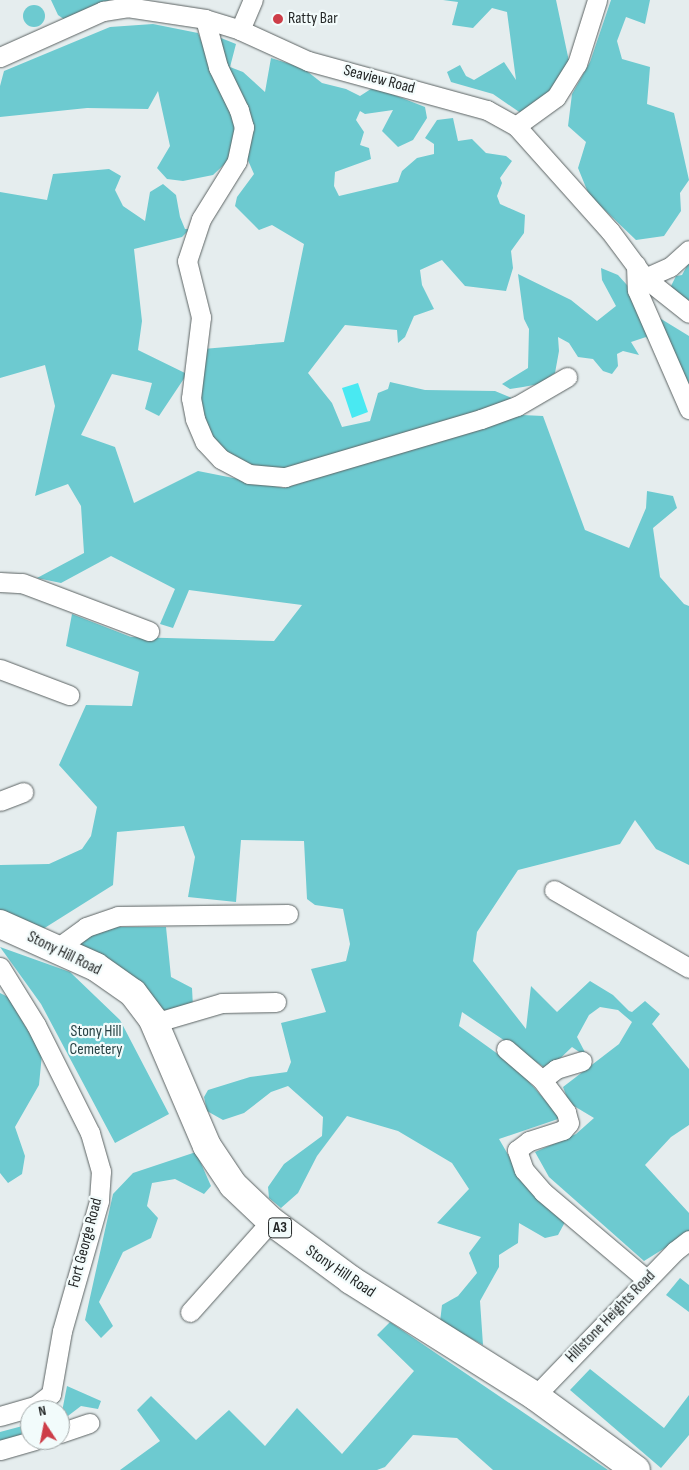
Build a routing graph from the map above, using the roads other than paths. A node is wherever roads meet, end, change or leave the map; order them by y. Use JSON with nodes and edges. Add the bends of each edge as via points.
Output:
{"nodes":[{"id":1,"x":253,"y":0,"type":"edge"},
{"id":2,"x":597,"y":0,"type":"edge"},
{"id":3,"x":126,"y":3,"type":"edge"},
{"id":4,"x":205,"y":19,"type":"junction"},
{"id":5,"x":240,"y":30,"type":"junction"},
{"id":6,"x":0,"y":57,"type":"edge"},
{"id":7,"x":516,"y":126,"type":"junction"},
{"id":8,"x":689,"y":250,"type":"edge"},
{"id":9,"x":640,"y":271,"type":"junction"},
{"id":10,"x":689,"y":313,"type":"edge"},
{"id":11,"x":567,"y":377,"type":"dead end"},
{"id":12,"x":689,"y":408,"type":"edge"},
{"id":13,"x":0,"y":582,"type":"edge"},
{"id":14,"x":148,"y":631,"type":"dead end"},
{"id":15,"x":0,"y":669,"type":"edge"},
{"id":16,"x":68,"y":695,"type":"dead end"},
{"id":17,"x":23,"y":792,"type":"dead end"},
{"id":18,"x":0,"y":801,"type":"edge"},
{"id":19,"x":554,"y":890,"type":"dead end"},
{"id":20,"x":288,"y":914,"type":"dead end"},
{"id":21,"x":0,"y":924,"type":"edge"},
{"id":22,"x":56,"y":949,"type":"junction"},
{"id":23,"x":0,"y":967,"type":"edge"},
{"id":24,"x":689,"y":968,"type":"edge"},
{"id":25,"x":276,"y":1002,"type":"dead end"},
{"id":26,"x":154,"y":1023,"type":"junction"},
{"id":27,"x":506,"y":1049,"type":"dead end"},
{"id":28,"x":582,"y":1061,"type":"dead end"},
{"id":29,"x":542,"y":1080,"type":"junction"},
{"id":30,"x":271,"y":1221,"type":"junction"},
{"id":31,"x":689,"y":1240,"type":"edge"},
{"id":32,"x":647,"y":1280,"type":"junction"},
{"id":33,"x":190,"y":1312,"type":"dead end"},
{"id":34,"x":535,"y":1396,"type":"junction"},
{"id":35,"x":0,"y":1416,"type":"edge"},
{"id":36,"x":88,"y":1423,"type":"dead end"},
{"id":37,"x":70,"y":1429,"type":"edge"},
{"id":38,"x":20,"y":1444,"type":"edge"},
{"id":39,"x":0,"y":1450,"type":"edge"},
{"id":40,"x":636,"y":1470,"type":"edge"}],
"edges":[{"from":1,"to":5,"type":"street"},
{"from":2,"to":7,"type":"street","via":[[577,64],[556,97]]},
{"from":3,"to":4,"type":"street","name":"Seaview Road"},
{"from":3,"to":6,"type":"street","name":"Seaview Road"},
{"from":4,"to":5,"type":"street","name":"Seaview Road"},
{"from":4,"to":11,"type":"street","via":[[218,67],[244,127],[237,161],[201,219],[187,262],[201,317],[191,398],[195,420],[205,442],[221,459],[248,474],[285,477],[481,419],[517,406]]},
{"from":5,"to":7,"type":"street","name":"Seaview Road","via":[[308,61],[487,110]]},
{"from":7,"to":9,"type":"street","name":"Seaview Road"},
{"from":8,"to":9,"type":"street","via":[[670,267]]},
{"from":9,"to":10,"type":"street","name":"Seaview Road"},
{"from":9,"to":12,"type":"street","via":[[638,290]]},
{"from":13,"to":14,"type":"street","via":[[22,583]]},
{"from":15,"to":16,"type":"street"},
{"from":17,"to":18,"type":"street"},
{"from":19,"to":24,"type":"street"},
{"from":20,"to":22,"type":"street","via":[[118,916],[86,927]]},
{"from":21,"to":22,"type":"main road","name":"Stony Hill Road","number":"A3"},
{"from":22,"to":26,"type":"main road","name":"Stony Hill Road","number":"A3","via":[[96,967],[133,993]]},
{"from":23,"to":35,"type":"street","name":"Fort George Road","via":[[36,1025],[86,1125],[101,1171],[99,1201],[62,1331],[51,1394],[35,1406]]},
{"from":25,"to":26,"type":"street","via":[[222,1003]]},
{"from":26,"to":30,"type":"main road","name":"Stony Hill Road","number":"A3","via":[[207,1146],[233,1185]]},
{"from":27,"to":29,"type":"street"},
{"from":28,"to":29,"type":"street","via":[[556,1069]]},
{"from":29,"to":32,"type":"street","via":[[566,1112],[569,1123],[563,1130],[516,1150],[524,1170],[543,1192]]},
{"from":30,"to":33,"type":"street"},
{"from":30,"to":34,"type":"main road","name":"Stony Hill Road","number":"A3","via":[[351,1280]]},
{"from":31,"to":32,"type":"street","name":"Hillstone Heights Road"},
{"from":32,"to":34,"type":"street","name":"Hillstone Heights Road"},
{"from":34,"to":40,"type":"main road","name":"Stony Hill Road","number":"A3"},
{"from":36,"to":37,"type":"street"},
{"from":38,"to":39,"type":"street"}]}
